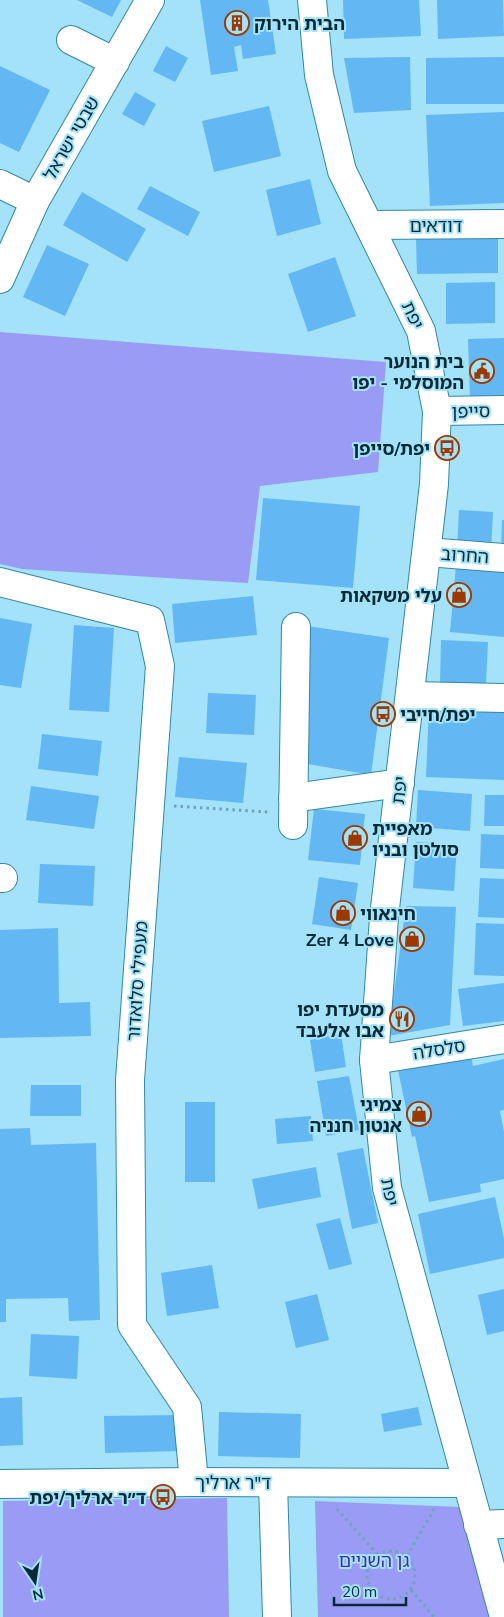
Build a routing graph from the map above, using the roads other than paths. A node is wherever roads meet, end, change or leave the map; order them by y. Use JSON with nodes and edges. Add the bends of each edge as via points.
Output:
{"nodes":[{"id":1,"x":150,"y":0,"type":"edge"},
{"id":2,"x":312,"y":0,"type":"edge"},
{"id":3,"x":70,"y":40,"type":"dead end"},
{"id":4,"x":115,"y":62,"type":"junction"},
{"id":5,"x":0,"y":184,"type":"edge"},
{"id":6,"x":35,"y":201,"type":"junction"},
{"id":7,"x":504,"y":224,"type":"edge"},
{"id":8,"x":369,"y":225,"type":"junction"},
{"id":9,"x":0,"y":279,"type":"edge"},
{"id":10,"x":504,"y":410,"type":"edge"},
{"id":11,"x":437,"y":411,"type":"junction"},
{"id":12,"x":427,"y":552,"type":"junction"},
{"id":13,"x":504,"y":558,"type":"edge"},
{"id":14,"x":0,"y":582,"type":"edge"},
{"id":15,"x":296,"y":628,"type":"dead end"},
{"id":16,"x":410,"y":696,"type":"junction"},
{"id":17,"x":504,"y":698,"type":"edge"},
{"id":18,"x":400,"y":783,"type":"junction"},
{"id":19,"x":504,"y":1039,"type":"edge"},
{"id":20,"x":374,"y":1060,"type":"junction"},
{"id":21,"x":194,"y":1482,"type":"junction"},
{"id":22,"x":273,"y":1483,"type":"junction"},
{"id":23,"x":458,"y":1483,"type":"junction"},
{"id":24,"x":0,"y":1484,"type":"edge"},
{"id":25,"x":491,"y":1524,"type":"edge"},
{"id":26,"x":277,"y":1617,"type":"edge"},
{"id":27,"x":504,"y":1617,"type":"edge"}],
"edges":[{"from":1,"to":4,"type":"street","name":"שבטי ישראל"},
{"from":2,"to":8,"type":"street","name":"יפת","via":[[319,75],[342,172]]},
{"from":3,"to":4,"type":"street"},
{"from":4,"to":6,"type":"street","name":"שבטי ישראל"},
{"from":5,"to":6,"type":"street"},
{"from":6,"to":9,"type":"street","name":"שבטי ישראל"},
{"from":7,"to":8,"type":"street","name":"דודאים"},
{"from":8,"to":11,"type":"street","name":"יפת","via":[[421,331]]},
{"from":10,"to":11,"type":"street","name":"סייפן"},
{"from":11,"to":12,"type":"street","name":"יפת"},
{"from":12,"to":13,"type":"street","name":"החרוב"},
{"from":12,"to":16,"type":"street","name":"יפת"},
{"from":14,"to":21,"type":"street","name":"מעפילי סלואדור","via":[[150,620],[160,666],[130,1080],[132,1325],[188,1408]]},
{"from":15,"to":18,"type":"street","via":[[293,812]]},
{"from":16,"to":17,"type":"street"},
{"from":16,"to":18,"type":"street","name":"יפת"},
{"from":18,"to":20,"type":"street","name":"יפת","via":[[384,917]]},
{"from":19,"to":20,"type":"street","name":"סלסלה"},
{"from":20,"to":23,"type":"street","name":"יפת","via":[[387,1188]]},
{"from":21,"to":22,"type":"street","name":"ד\"ר ארליך"},
{"from":21,"to":24,"type":"street","name":"ד\"ר ארליך"},
{"from":22,"to":23,"type":"street","name":"ד\"ר ארליך"},
{"from":22,"to":26,"type":"street"},
{"from":23,"to":25,"type":"street","name":"יפת"},
{"from":25,"to":27,"type":"street","name":"יפת"}]}
